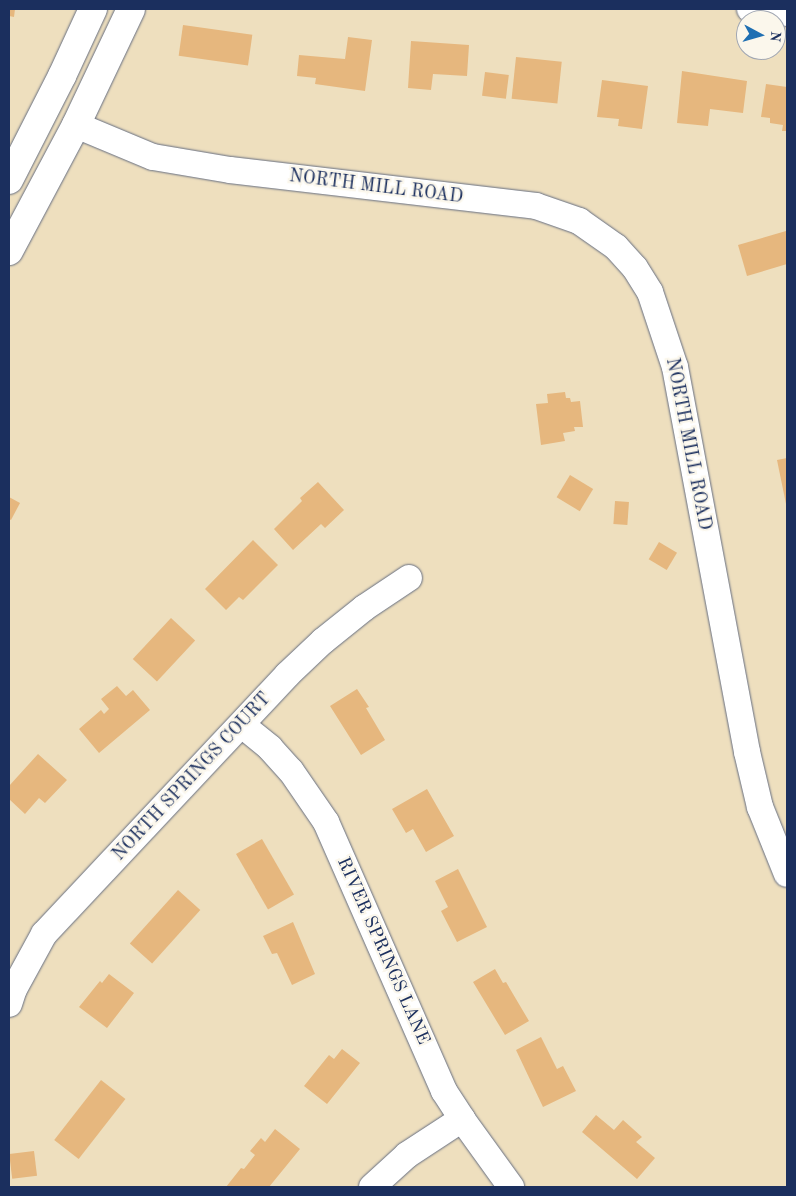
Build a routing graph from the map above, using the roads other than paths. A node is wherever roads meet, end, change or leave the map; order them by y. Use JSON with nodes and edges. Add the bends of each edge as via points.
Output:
{"nodes":[{"id":1,"x":93,"y":9,"type":"edge"},
{"id":2,"x":131,"y":9,"type":"edge"},
{"id":3,"x":750,"y":9,"type":"edge"},
{"id":4,"x":787,"y":13,"type":"edge"},
{"id":5,"x":76,"y":125,"type":"junction"},
{"id":6,"x":9,"y":180,"type":"edge"},
{"id":7,"x":9,"y":251,"type":"edge"},
{"id":8,"x":408,"y":578,"type":"dead end"},
{"id":9,"x":242,"y":725,"type":"junction"},
{"id":10,"x":787,"y":874,"type":"edge"},
{"id":11,"x":9,"y":1004,"type":"edge"},
{"id":12,"x":462,"y":1119,"type":"junction"},
{"id":13,"x":372,"y":1187,"type":"edge"},
{"id":14,"x":511,"y":1187,"type":"edge"}],
"edges":[{"from":1,"to":6,"type":"main road"},
{"from":2,"to":5,"type":"main road"},
{"from":3,"to":4,"type":"street"},
{"from":5,"to":7,"type":"main road"},
{"from":5,"to":10,"type":"street","name":"NORTH MILL ROAD","via":[[153,157],[230,170],[536,206],[579,221],[616,247],[650,292],[675,367],[747,752],[760,807]]},
{"from":8,"to":9,"type":"street","name":"NORTH SPRINGS COURT","via":[[323,641]]},
{"from":9,"to":11,"type":"street","name":"NORTH SPRINGS COURT","via":[[44,934]]},
{"from":9,"to":12,"type":"street","name":"RIVER SPRINGS LANE","via":[[291,771],[326,822],[444,1090]]},
{"from":12,"to":13,"type":"street","via":[[407,1155]]},
{"from":12,"to":14,"type":"street","name":"RIVER SPRINGS LANE"}]}
